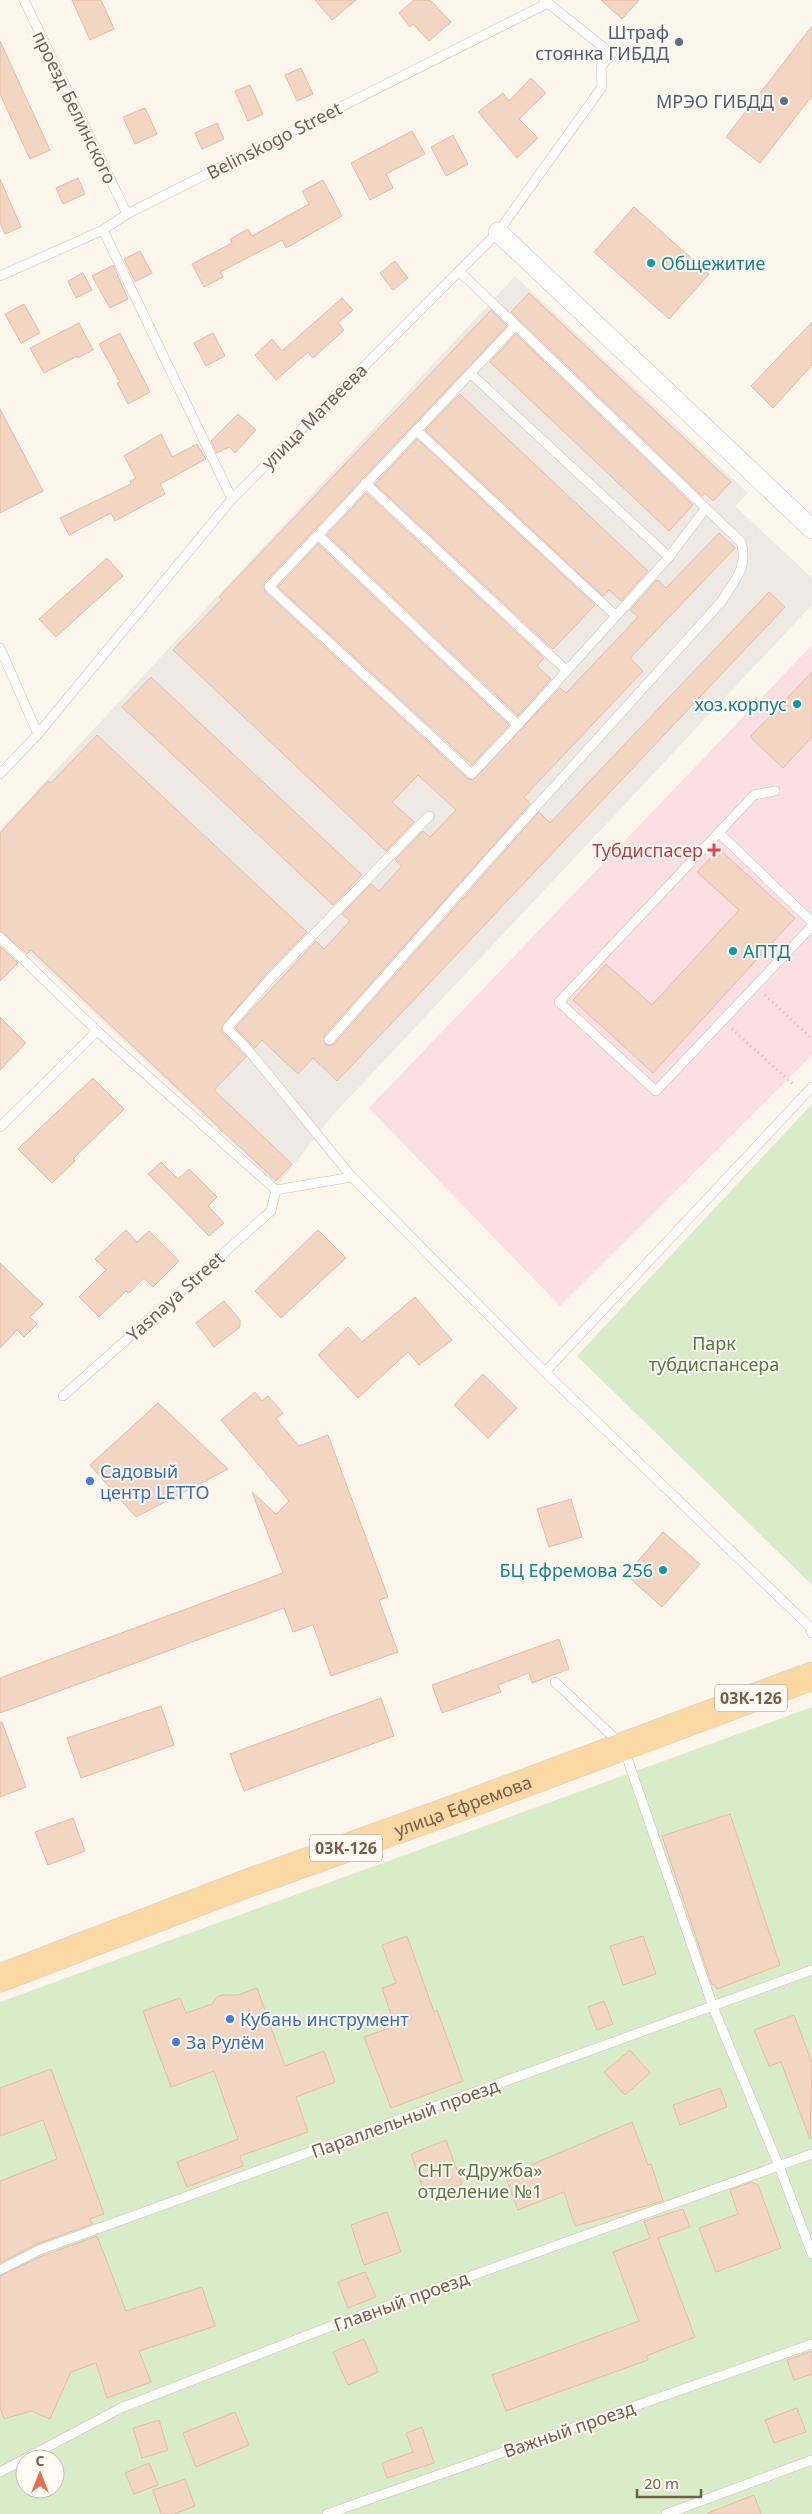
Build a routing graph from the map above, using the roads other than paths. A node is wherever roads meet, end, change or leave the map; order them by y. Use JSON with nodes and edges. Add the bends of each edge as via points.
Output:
{"nodes":[{"id":1,"x":24,"y":0,"type":"edge"},
{"id":2,"x":546,"y":2,"type":"edge"},
{"id":3,"x":127,"y":214,"type":"junction"},
{"id":4,"x":104,"y":230,"type":"junction"},
{"id":5,"x":498,"y":232,"type":"junction"},
{"id":6,"x":459,"y":271,"type":"junction"},
{"id":7,"x":0,"y":276,"type":"edge"},
{"id":8,"x":516,"y":326,"type":"junction"},
{"id":9,"x":470,"y":372,"type":"junction"},
{"id":10,"x":416,"y":430,"type":"junction"},
{"id":11,"x":365,"y":483,"type":"junction"},
{"id":12,"x":232,"y":499,"type":"junction"},
{"id":13,"x":705,"y":508,"type":"junction"},
{"id":14,"x":812,"y":529,"type":"edge"},
{"id":15,"x":318,"y":535,"type":"junction"},
{"id":16,"x":669,"y":557,"type":"junction"},
{"id":17,"x":616,"y":616,"type":"junction"},
{"id":18,"x":0,"y":648,"type":"edge"},
{"id":19,"x":566,"y":670,"type":"junction"},
{"id":20,"x":518,"y":725,"type":"junction"},
{"id":21,"x":38,"y":734,"type":"junction"},
{"id":22,"x":0,"y":774,"type":"edge"},
{"id":23,"x":776,"y":791,"type":"dead end"},
{"id":24,"x":429,"y":816,"type":"dead end"},
{"id":25,"x":718,"y":832,"type":"junction"},
{"id":26,"x":812,"y":922,"type":"edge"},
{"id":27,"x":812,"y":926,"type":"edge"},
{"id":28,"x":0,"y":937,"type":"edge"},
{"id":29,"x":98,"y":1031,"type":"junction"},
{"id":30,"x":329,"y":1040,"type":"dead end"},
{"id":31,"x":812,"y":1087,"type":"edge"},
{"id":32,"x":0,"y":1127,"type":"edge"},
{"id":33,"x":352,"y":1177,"type":"junction"},
{"id":34,"x":276,"y":1190,"type":"junction"},
{"id":35,"x":545,"y":1372,"type":"junction"},
{"id":36,"x":63,"y":1396,"type":"dead end"},
{"id":37,"x":812,"y":1633,"type":"edge"},
{"id":38,"x":812,"y":1676,"type":"edge"},
{"id":39,"x":554,"y":1682,"type":"dead end"},
{"id":40,"x":623,"y":1746,"type":"junction"},
{"id":41,"x":812,"y":1970,"type":"edge"},
{"id":42,"x":0,"y":1978,"type":"edge"},
{"id":43,"x":713,"y":2006,"type":"junction"},
{"id":44,"x":812,"y":2154,"type":"edge"},
{"id":45,"x":779,"y":2166,"type":"junction"},
{"id":46,"x":812,"y":2254,"type":"edge"},
{"id":47,"x":0,"y":2270,"type":"edge"},
{"id":48,"x":812,"y":2344,"type":"edge"},
{"id":49,"x":812,"y":2460,"type":"edge"},
{"id":50,"x":0,"y":2472,"type":"edge"},
{"id":51,"x":326,"y":2514,"type":"edge"},
{"id":52,"x":666,"y":2514,"type":"edge"}],
"edges":[{"from":1,"to":3,"type":"lane","name":"проезд Белинского"},
{"from":2,"to":3,"type":"lane","name":"Belinskogo Street"},
{"from":2,"to":5,"type":"lane","name":"улица Матвеева","via":[[612,54],[601,66],[602,87]]},
{"from":3,"to":4,"type":"lane","name":"Belinskogo Street"},
{"from":4,"to":7,"type":"lane","name":"Belinskogo Street"},
{"from":4,"to":12,"type":"lane"},
{"from":5,"to":6,"type":"lane","name":"улица Матвеева"},
{"from":5,"to":14,"type":"street"},
{"from":6,"to":8,"type":"lane"},
{"from":6,"to":12,"type":"lane","name":"улица Матвеева"},
{"from":8,"to":9,"type":"lane"},
{"from":8,"to":13,"type":"lane"},
{"from":9,"to":10,"type":"lane"},
{"from":9,"to":16,"type":"lane"},
{"from":10,"to":11,"type":"lane"},
{"from":10,"to":17,"type":"lane"},
{"from":11,"to":15,"type":"lane"},
{"from":11,"to":19,"type":"lane"},
{"from":12,"to":21,"type":"lane","name":"улица Матвеева"},
{"from":13,"to":16,"type":"lane"},
{"from":13,"to":30,"type":"lane","via":[[741,542],[745,556],[740,572],[721,602]]},
{"from":15,"to":20,"type":"lane"},
{"from":15,"to":20,"type":"lane","via":[[269,587],[472,774]]},
{"from":16,"to":17,"type":"lane"},
{"from":17,"to":19,"type":"lane"},
{"from":18,"to":21,"type":"lane"},
{"from":19,"to":20,"type":"lane"},
{"from":21,"to":22,"type":"lane","name":"улица Матвеева"},
{"from":23,"to":25,"type":"lane","via":[[754,795]]},
{"from":24,"to":33,"type":"lane","via":[[272,977],[227,1028]]},
{"from":25,"to":26,"type":"lane"},
{"from":25,"to":27,"type":"lane","via":[[559,1002],[656,1092]]},
{"from":28,"to":29,"type":"lane"},
{"from":29,"to":32,"type":"lane"},
{"from":29,"to":34,"type":"lane"},
{"from":31,"to":35,"type":"lane"},
{"from":33,"to":34,"type":"lane"},
{"from":33,"to":35,"type":"lane"},
{"from":34,"to":36,"type":"lane","name":"Yasnaya Street","via":[[272,1211]]},
{"from":35,"to":37,"type":"lane"},
{"from":38,"to":40,"type":"main road","name":"улица Ефремова","number":"03К-126"},
{"from":39,"to":40,"type":"lane"},
{"from":40,"to":42,"type":"main road","name":"улица Ефремова","number":"03К-126"},
{"from":40,"to":43,"type":"lane"},
{"from":41,"to":43,"type":"lane","name":"Параллельный проезд"},
{"from":43,"to":45,"type":"lane"},
{"from":43,"to":47,"type":"lane","name":"Параллельный проезд","via":[[39,2250]]},
{"from":44,"to":45,"type":"lane","name":"Главный проезд"},
{"from":45,"to":46,"type":"lane"},
{"from":45,"to":50,"type":"lane","name":"Главный проезд","via":[[334,2324],[120,2408]]},
{"from":48,"to":51,"type":"lane","name":"Важный проезд"},
{"from":49,"to":52,"type":"lane"}]}
